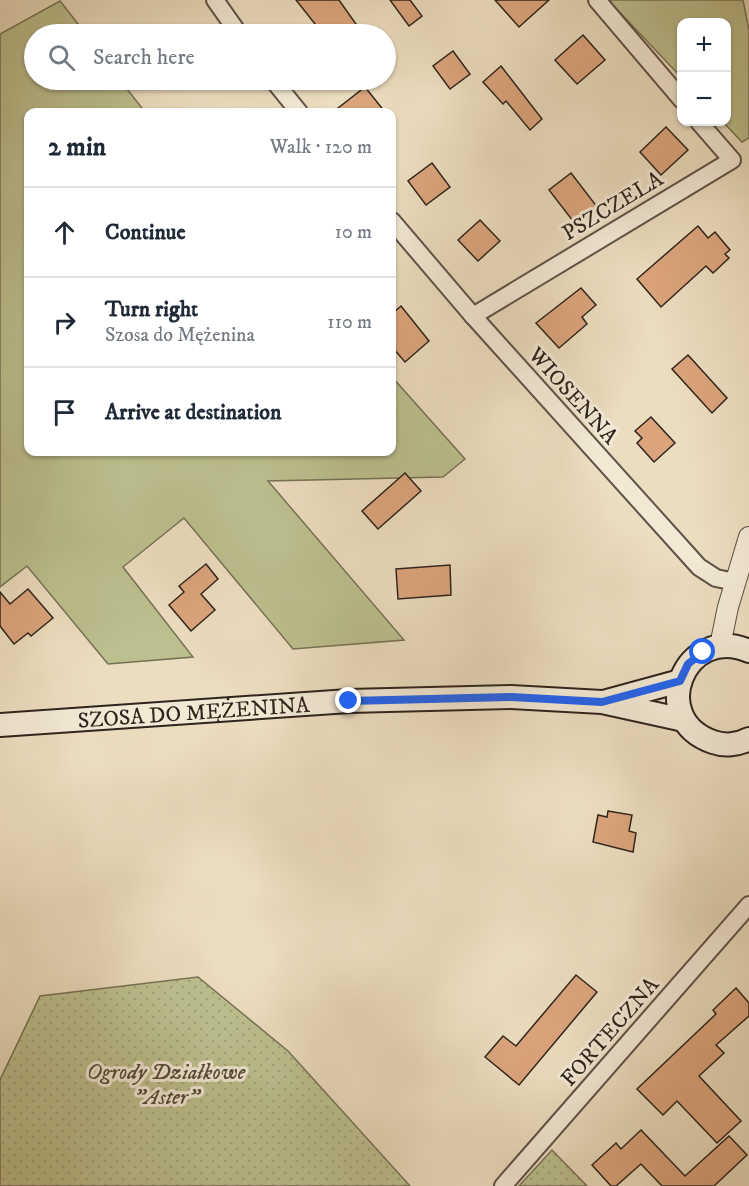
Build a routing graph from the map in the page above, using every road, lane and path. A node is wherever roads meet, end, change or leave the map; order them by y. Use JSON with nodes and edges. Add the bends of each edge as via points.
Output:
{"nodes":[{"id":1,"x":215,"y":0,"type":"edge"},
{"id":2,"x":597,"y":0,"type":"edge"},
{"id":3,"x":232,"y":24,"type":"edge"},
{"id":4,"x":281,"y":90,"type":"edge"},
{"id":5,"x":677,"y":95,"type":"edge"},
{"id":6,"x":296,"y":108,"type":"edge"},
{"id":7,"x":702,"y":126,"type":"edge"},
{"id":8,"x":396,"y":226,"type":"edge"},
{"id":9,"x":473,"y":316,"type":"junction"},
{"id":10,"x":749,"y":537,"type":"edge"},
{"id":11,"x":735,"y":582,"type":"junction"},
{"id":12,"x":720,"y":646,"type":"junction"},
{"id":13,"x":749,"y":651,"type":"edge"},
{"id":14,"x":680,"y":681,"type":"junction"},
{"id":15,"x":602,"y":702,"type":"junction"},
{"id":16,"x":684,"y":720,"type":"junction"},
{"id":17,"x":0,"y":725,"type":"edge"},
{"id":18,"x":749,"y":739,"type":"edge"},
{"id":19,"x":749,"y":905,"type":"edge"},
{"id":20,"x":503,"y":1186,"type":"edge"}],
"edges":[{"from":1,"to":3,"type":"street"},
{"from":2,"to":5,"type":"street"},
{"from":4,"to":6,"type":"street"},
{"from":7,"to":9,"type":"street","name":"PSZCZELA","via":[[732,160]]},
{"from":8,"to":9,"type":"street","name":"WIOSENNA"},
{"from":9,"to":11,"type":"street","name":"WIOSENNA","via":[[699,567],[716,578]]},
{"from":10,"to":11,"type":"street"},
{"from":11,"to":12,"type":"street"},
{"from":12,"to":13,"type":"main road"},
{"from":12,"to":14,"type":"main road","via":[[703,652],[688,664]]},
{"from":14,"to":15,"type":"main road","name":"SZOSA DO MĘŻENINA"},
{"from":14,"to":16,"type":"main road","via":[[677,694]]},
{"from":15,"to":16,"type":"main road","name":"SZOSA DO MĘŻENINA"},
{"from":15,"to":17,"type":"main road","name":"SZOSA DO MĘŻENINA","via":[[511,697],[349,701]]},
{"from":16,"to":18,"type":"main road","via":[[693,731],[718,744]]},
{"from":19,"to":20,"type":"street","name":"FORTECZNA"}]}
